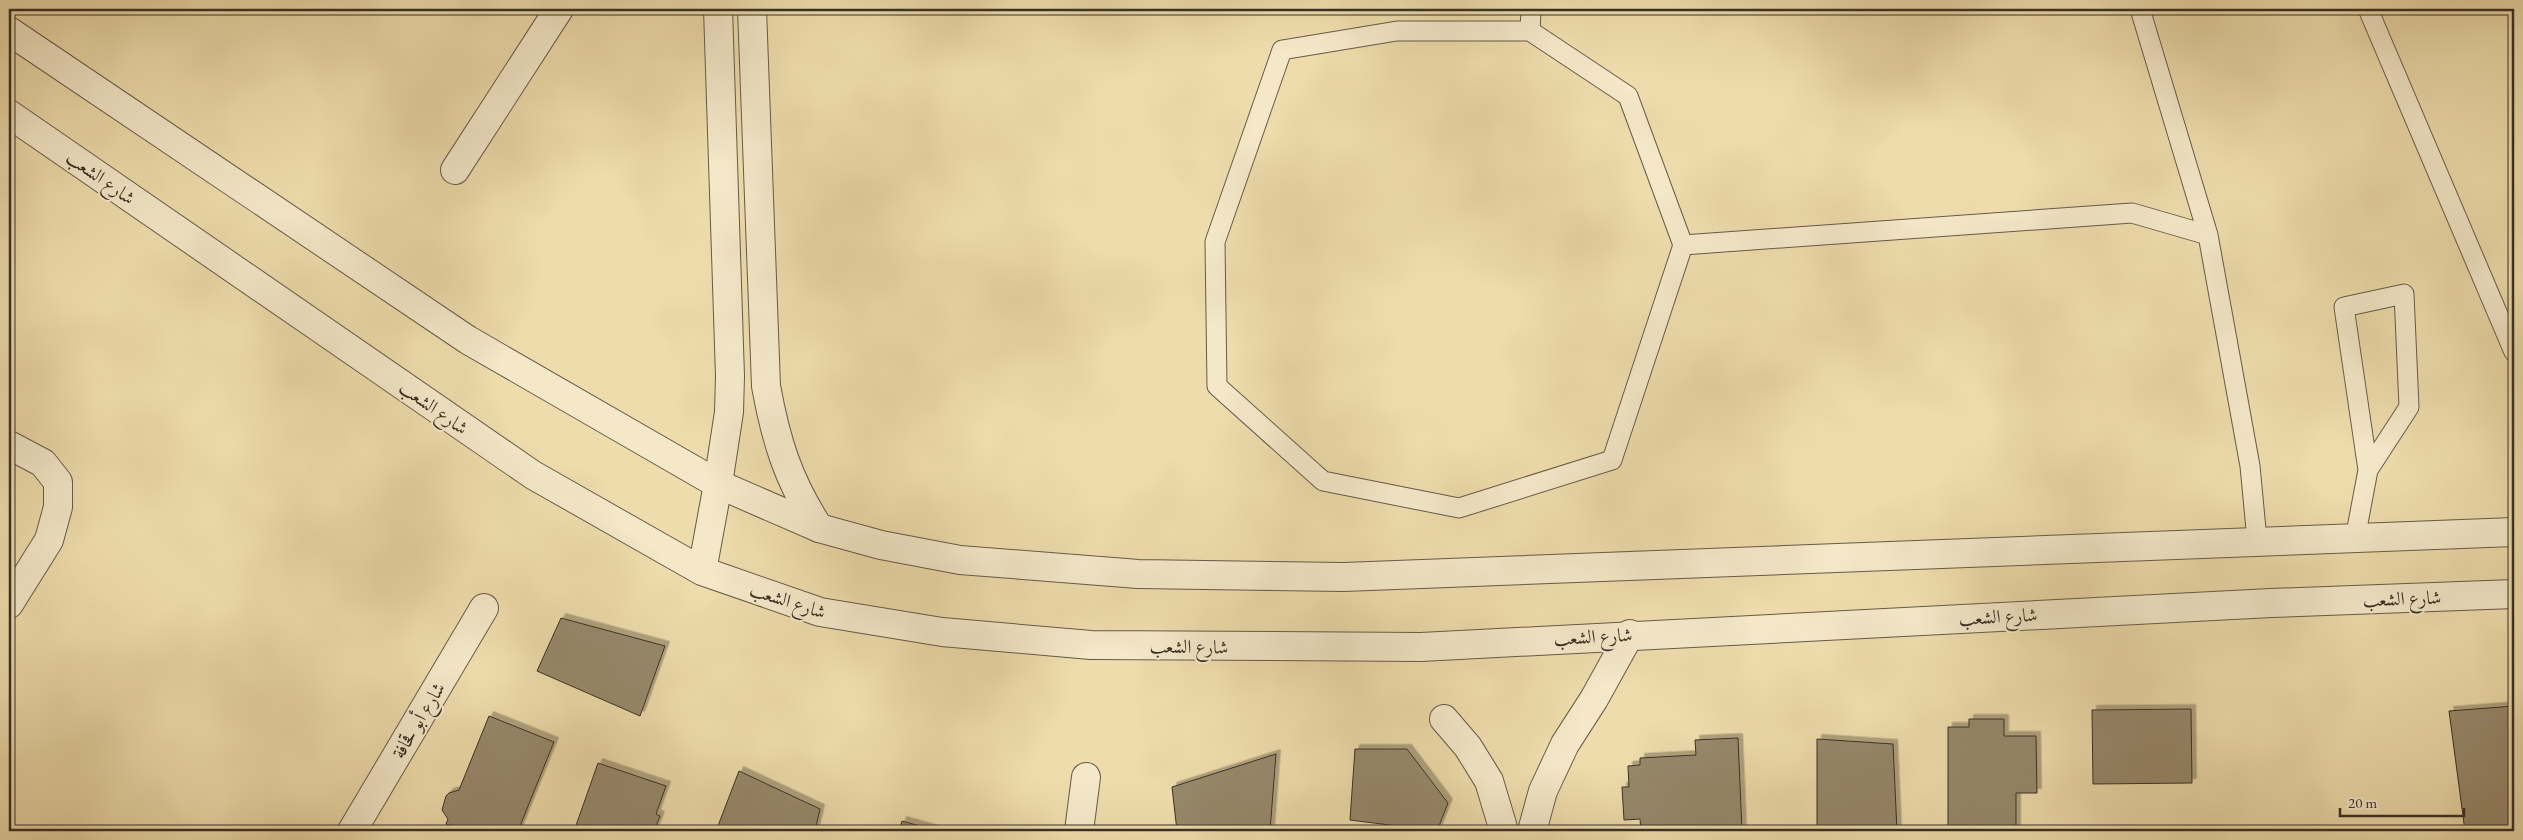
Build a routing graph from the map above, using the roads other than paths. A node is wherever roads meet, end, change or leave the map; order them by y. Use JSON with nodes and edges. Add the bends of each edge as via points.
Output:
{"nodes":[{"id":1,"x":559,"y":9,"type":"edge"},
{"id":2,"x":718,"y":9,"type":"edge"},
{"id":3,"x":752,"y":9,"type":"edge"},
{"id":4,"x":1531,"y":9,"type":"edge"},
{"id":5,"x":2140,"y":9,"type":"edge"},
{"id":6,"x":2368,"y":9,"type":"edge"},
{"id":7,"x":9,"y":31,"type":"edge"},
{"id":8,"x":1530,"y":31,"type":"junction"},
{"id":9,"x":9,"y":114,"type":"edge"},
{"id":10,"x":455,"y":170,"type":"dead end"},
{"id":11,"x":2208,"y":235,"type":"junction"},
{"id":12,"x":1682,"y":245,"type":"junction"},
{"id":13,"x":2514,"y":352,"type":"edge"},
{"id":14,"x":9,"y":445,"type":"edge"},
{"id":15,"x":2368,"y":470,"type":"junction"},
{"id":16,"x":718,"y":484,"type":"junction"},
{"id":17,"x":819,"y":528,"type":"junction"},
{"id":18,"x":2514,"y":532,"type":"edge"},
{"id":19,"x":2355,"y":539,"type":"junction"},
{"id":20,"x":2257,"y":540,"type":"junction"},
{"id":21,"x":702,"y":570,"type":"junction"},
{"id":22,"x":2514,"y":594,"type":"edge"},
{"id":23,"x":9,"y":604,"type":"edge"},
{"id":24,"x":484,"y":608,"type":"dead end"},
{"id":25,"x":1630,"y":634,"type":"junction"},
{"id":26,"x":1444,"y":718,"type":"dead end"},
{"id":27,"x":1086,"y":777,"type":"dead end"},
{"id":28,"x":352,"y":831,"type":"edge"},
{"id":29,"x":1079,"y":831,"type":"edge"},
{"id":30,"x":1504,"y":831,"type":"edge"},
{"id":31,"x":1532,"y":831,"type":"edge"}],
"edges":[{"from":1,"to":10,"type":"street"},
{"from":2,"to":16,"type":"street","via":[[730,376],[729,412]]},
{"from":3,"to":17,"type":"street","via":[[766,386],[784,462],[800,498]]},
{"from":4,"to":8,"type":"lane"},
{"from":5,"to":11,"type":"lane"},
{"from":6,"to":13,"type":"lane"},
{"from":7,"to":16,"type":"street","via":[[468,340]]},
{"from":8,"to":12,"type":"lane","via":[[1628,96]]},
{"from":8,"to":12,"type":"lane","via":[[1397,31],[1282,50],[1215,242],[1217,386],[1323,481],[1459,508],[1612,460]]},
{"from":9,"to":21,"type":"street","name":"شارع الشعب","via":[[532,475]]},
{"from":11,"to":12,"type":"lane","via":[[2132,213]]},
{"from":11,"to":20,"type":"lane","via":[[2250,466]]},
{"from":14,"to":23,"type":"street","via":[[42,463],[58,482],[58,507],[49,540]]},
{"from":15,"to":15,"type":"lane","via":[[2409,408],[2404,294],[2344,307]]},
{"from":15,"to":19,"type":"lane"},
{"from":16,"to":17,"type":"street"},
{"from":16,"to":21,"type":"street"},
{"from":17,"to":20,"type":"street","via":[[881,545],[960,560],[1138,574],[1344,577]]},
{"from":18,"to":19,"type":"street"},
{"from":19,"to":20,"type":"street"},
{"from":21,"to":25,"type":"street","name":"شارع الشعب","via":[[820,612],[942,632],[1092,644],[1422,647]]},
{"from":22,"to":25,"type":"street","name":"شارع الشعب"},
{"from":24,"to":28,"type":"street","name":"شارع أبو قحافة"},
{"from":25,"to":31,"type":"street","via":[[1565,744],[1543,791]]},
{"from":26,"to":30,"type":"street","via":[[1468,747],[1489,781]]},
{"from":27,"to":29,"type":"street"}]}
